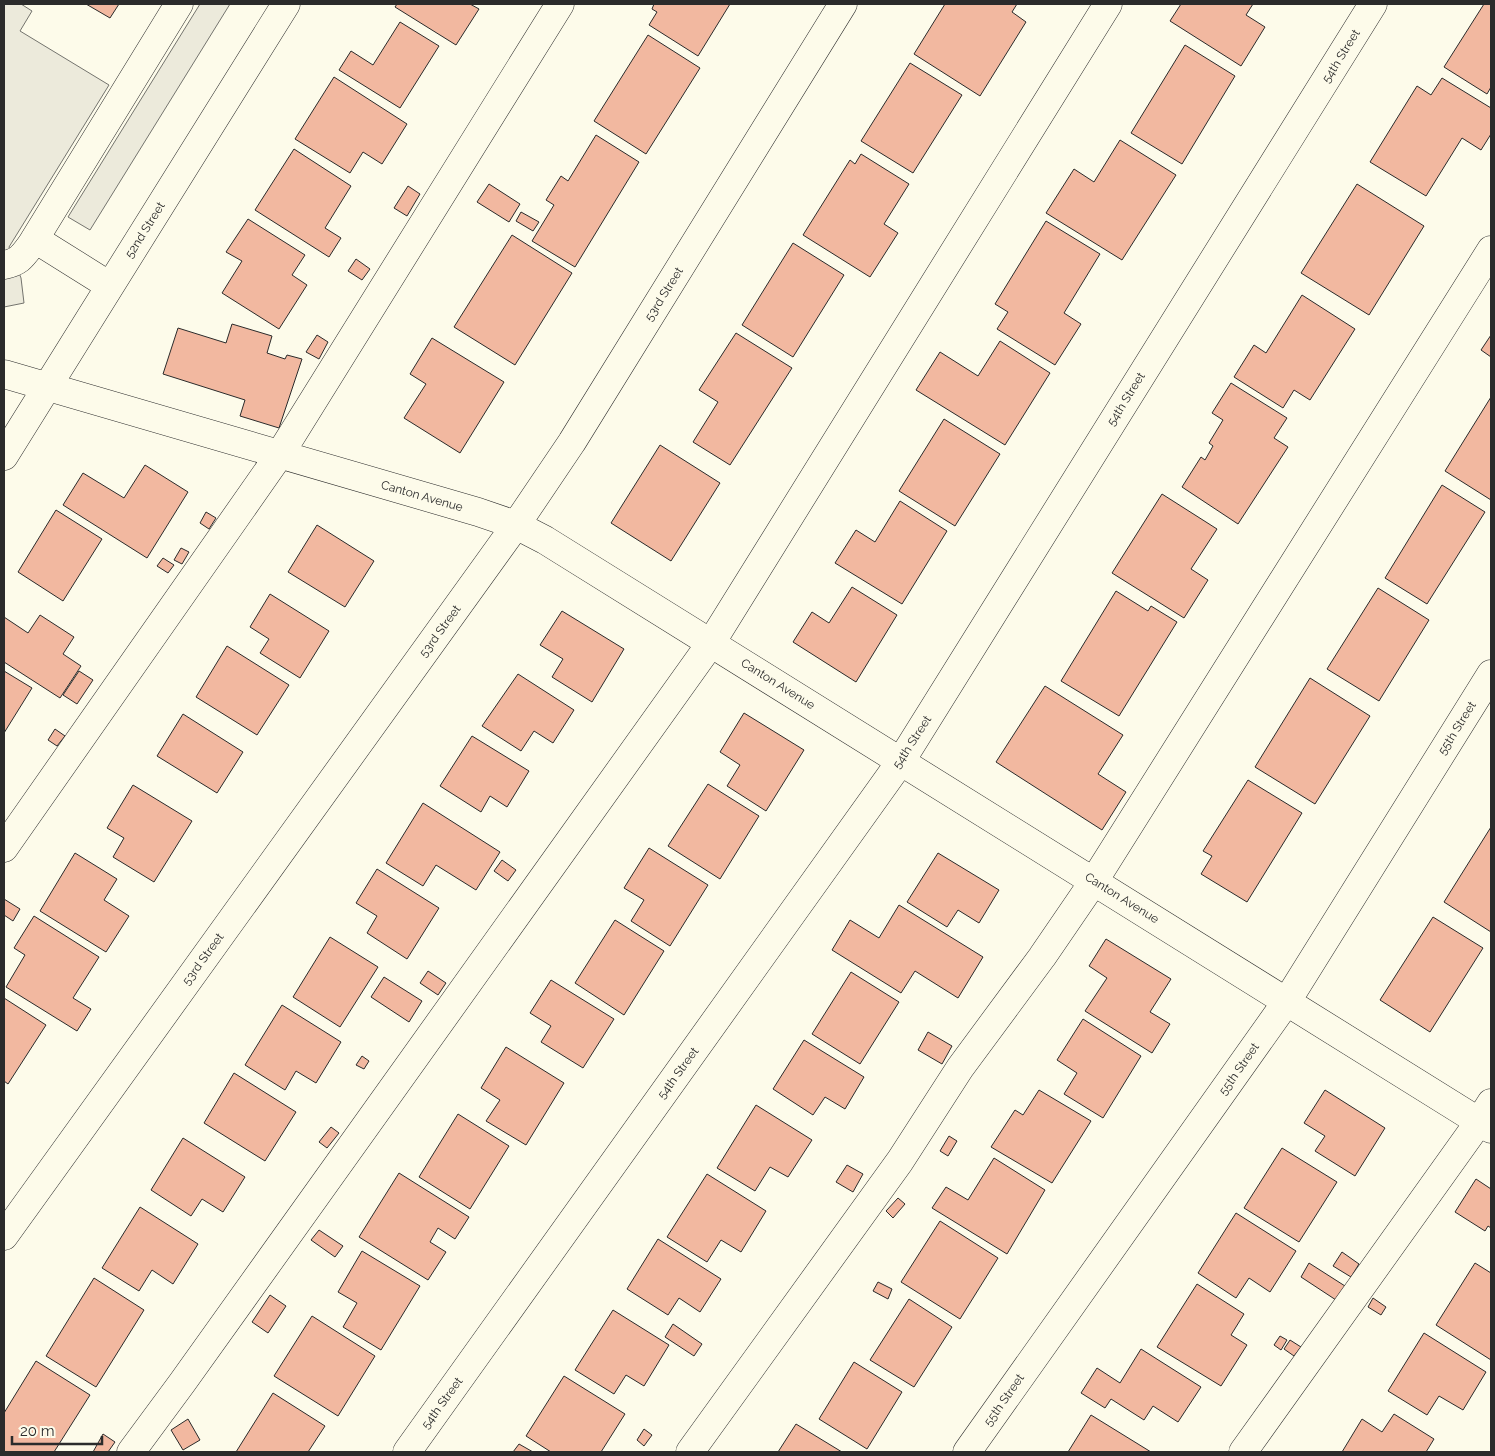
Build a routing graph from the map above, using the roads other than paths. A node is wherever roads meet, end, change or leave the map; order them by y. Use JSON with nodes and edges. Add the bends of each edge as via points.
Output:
{"nodes":[{"id":1,"x":179,"y":4,"type":"edge"},
{"id":2,"x":286,"y":4,"type":"edge"},
{"id":3,"x":560,"y":4,"type":"edge"},
{"id":4,"x":843,"y":4,"type":"edge"},
{"id":5,"x":1108,"y":4,"type":"edge"},
{"id":6,"x":1373,"y":4,"type":"edge"},
{"id":7,"x":35,"y":239,"type":"junction"},
{"id":8,"x":1491,"y":250,"type":"edge"},
{"id":9,"x":4,"y":265,"type":"edge"},
{"id":10,"x":110,"y":286,"type":"junction"},
{"id":11,"x":4,"y":374,"type":"edge"},
{"id":12,"x":48,"y":387,"type":"junction"},
{"id":13,"x":280,"y":454,"type":"junction"},
{"id":14,"x":4,"y":456,"type":"edge"},
{"id":15,"x":516,"y":525,"type":"junction"},
{"id":16,"x":711,"y":642,"type":"junction"},
{"id":17,"x":1491,"y":674,"type":"edge"},
{"id":18,"x":901,"y":761,"type":"junction"},
{"id":19,"x":4,"y":848,"type":"edge"},
{"id":20,"x":1094,"y":881,"type":"junction"},
{"id":21,"x":1287,"y":1001,"type":"junction"},
{"id":22,"x":1487,"y":1118,"type":"edge"},
{"id":23,"x":4,"y":1236,"type":"edge"},
{"id":24,"x":131,"y":1452,"type":"edge"},
{"id":25,"x":407,"y":1452,"type":"edge"},
{"id":26,"x":690,"y":1452,"type":"edge"},
{"id":27,"x":967,"y":1452,"type":"edge"},
{"id":28,"x":1244,"y":1452,"type":"edge"}],
"edges":[{"from":1,"to":7,"type":"street"},
{"from":2,"to":10,"type":"street","name":"52nd Street"},
{"from":3,"to":13,"type":"street"},
{"from":4,"to":15,"type":"street","name":"53rd Street","via":[[572,442]]},
{"from":5,"to":16,"type":"street"},
{"from":6,"to":18,"type":"street","name":"54th Street"},
{"from":7,"to":9,"type":"street","via":[[16,262]]},
{"from":7,"to":10,"type":"street"},
{"from":8,"to":20,"type":"street"},
{"from":10,"to":12,"type":"street","name":"52nd Street"},
{"from":11,"to":12,"type":"street","name":"Canton Avenue"},
{"from":12,"to":13,"type":"street","name":"Canton Avenue"},
{"from":12,"to":14,"type":"street","name":"52nd Street"},
{"from":13,"to":15,"type":"street","name":"Canton Avenue"},
{"from":13,"to":19,"type":"street"},
{"from":15,"to":16,"type":"street","name":"Canton Avenue","via":[[546,540]]},
{"from":15,"to":23,"type":"street","name":"53rd Street"},
{"from":16,"to":18,"type":"street","name":"Canton Avenue"},
{"from":16,"to":24,"type":"street"},
{"from":17,"to":21,"type":"street","name":"55th Street"},
{"from":18,"to":20,"type":"street","name":"Canton Avenue"},
{"from":18,"to":25,"type":"street","name":"54th Street"},
{"from":20,"to":21,"type":"street","name":"Canton Avenue"},
{"from":20,"to":26,"type":"street","via":[[960,1068],[900,1161]]},
{"from":21,"to":22,"type":"street","name":"Canton Avenue"},
{"from":21,"to":27,"type":"street","name":"55th Street"},
{"from":22,"to":28,"type":"street"}]}
